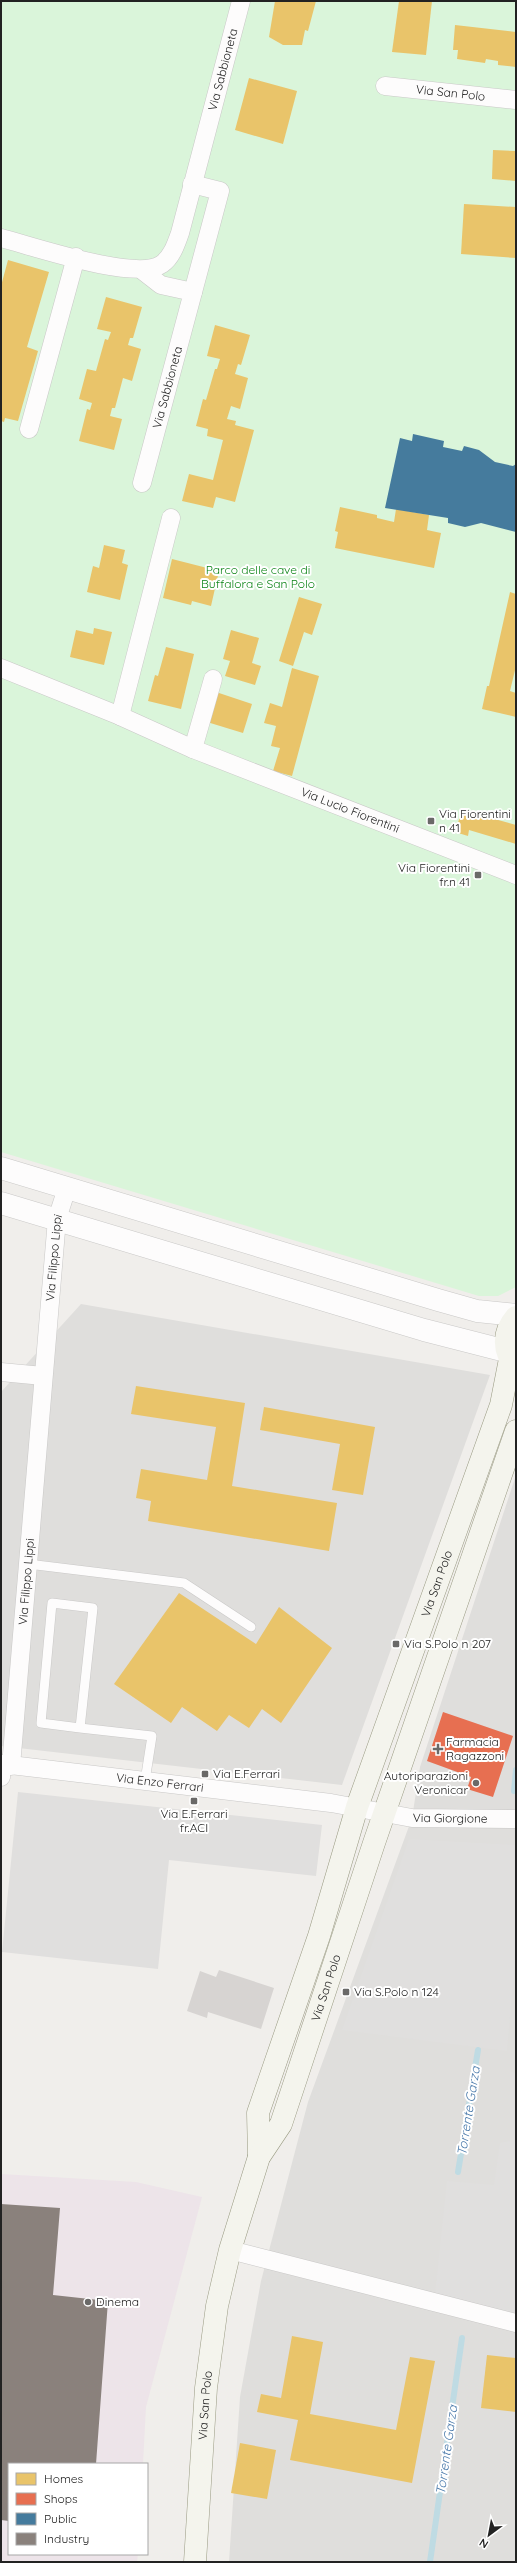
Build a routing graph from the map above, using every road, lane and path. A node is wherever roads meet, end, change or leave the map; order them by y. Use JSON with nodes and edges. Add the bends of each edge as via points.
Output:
{"nodes":[{"id":1,"x":241,"y":1,"type":"edge"},
{"id":2,"x":385,"y":86,"type":"dead end"},
{"id":3,"x":516,"y":100,"type":"edge"},
{"id":4,"x":192,"y":184,"type":"junction"},
{"id":5,"x":1,"y":238,"type":"edge"},
{"id":6,"x":76,"y":257,"type":"junction"},
{"id":7,"x":143,"y":271,"type":"junction"},
{"id":8,"x":193,"y":292,"type":"junction"},
{"id":9,"x":29,"y":429,"type":"dead end"},
{"id":10,"x":142,"y":483,"type":"dead end"},
{"id":11,"x":171,"y":518,"type":"dead end"},
{"id":12,"x":1,"y":668,"type":"edge"},
{"id":13,"x":213,"y":679,"type":"dead end"},
{"id":14,"x":120,"y":716,"type":"junction"},
{"id":15,"x":193,"y":749,"type":"junction"},
{"id":16,"x":513,"y":875,"type":"edge"},
{"id":17,"x":1,"y":1168,"type":"edge"},
{"id":18,"x":67,"y":1188,"type":"junction"},
{"id":19,"x":1,"y":1203,"type":"edge"},
{"id":20,"x":57,"y":1219,"type":"junction"},
{"id":21,"x":516,"y":1316,"type":"edge"},
{"id":22,"x":511,"y":1358,"type":"edge"},
{"id":23,"x":1,"y":1372,"type":"edge"},
{"id":24,"x":44,"y":1376,"type":"junction"},
{"id":25,"x":516,"y":1431,"type":"edge"},
{"id":26,"x":28,"y":1564,"type":"junction"},
{"id":27,"x":251,"y":1627,"type":"dead end"},
{"id":28,"x":80,"y":1728,"type":"junction"},
{"id":29,"x":6,"y":1771,"type":"edge"},
{"id":30,"x":145,"y":1781,"type":"junction"},
{"id":31,"x":357,"y":1807,"type":"junction"},
{"id":32,"x":384,"y":1813,"type":"junction"},
{"id":33,"x":516,"y":1819,"type":"edge"},
{"id":34,"x":259,"y":2157,"type":"junction"},
{"id":35,"x":230,"y":2250,"type":"junction"},
{"id":36,"x":516,"y":2323,"type":"edge"},
{"id":37,"x":195,"y":2562,"type":"edge"}],
"edges":[{"from":1,"to":4,"type":"street","name":"Via Sabbioneta"},
{"from":2,"to":3,"type":"street","name":"Via San Polo"},
{"from":4,"to":7,"type":"street","name":"Via Sabbioneta","via":[[174,249],[162,264]]},
{"from":4,"to":8,"type":"street","name":"Via Sabbioneta","via":[[220,191]]},
{"from":5,"to":6,"type":"street"},
{"from":6,"to":7,"type":"street","via":[[112,267]]},
{"from":6,"to":9,"type":"street"},
{"from":7,"to":8,"type":"street","via":[[161,285]]},
{"from":8,"to":10,"type":"street","name":"Via Sabbioneta"},
{"from":11,"to":14,"type":"street"},
{"from":12,"to":14,"type":"street","name":"Via Lucio Fiorentini"},
{"from":13,"to":15,"type":"street"},
{"from":14,"to":15,"type":"street","name":"Via Lucio Fiorentini"},
{"from":15,"to":16,"type":"street","name":"Via Lucio Fiorentini"},
{"from":17,"to":18,"type":"street"},
{"from":18,"to":20,"type":"street","name":"Via Filippo Lippi"},
{"from":18,"to":21,"type":"street","via":[[438,1300],[477,1311]]},
{"from":19,"to":20,"type":"street"},
{"from":20,"to":22,"type":"street"},
{"from":20,"to":24,"type":"street","name":"Via Filippo Lippi"},
{"from":21,"to":22,"type":"main road","name":"Via San Polo","via":[[507,1331]]},
{"from":22,"to":31,"type":"main road","name":"Via San Polo","via":[[501,1405]]},
{"from":23,"to":24,"type":"street"},
{"from":24,"to":26,"type":"street","name":"Via Filippo Lippi"},
{"from":25,"to":32,"type":"main road","name":"Via San Polo"},
{"from":26,"to":27,"type":"lane","via":[[184,1583]]},
{"from":26,"to":29,"type":"street","name":"Via Filippo Lippi"},
{"from":28,"to":28,"type":"lane","via":[[93,1608],[52,1602],[41,1723]]},
{"from":28,"to":30,"type":"lane","via":[[152,1736]]},
{"from":29,"to":30,"type":"street","name":"Via Enzo Ferrari"},
{"from":30,"to":31,"type":"street","name":"Via Enzo Ferrari"},
{"from":31,"to":32,"type":"street"},
{"from":31,"to":34,"type":"main road","name":"Via San Polo","via":[[319,1936],[258,2113]]},
{"from":32,"to":33,"type":"street","name":"Via Giorgione","via":[[412,1818]]},
{"from":32,"to":34,"type":"main road","name":"Via San Polo","via":[[281,2124]]},
{"from":34,"to":35,"type":"main road","name":"Via San Polo"},
{"from":35,"to":36,"type":"street"},
{"from":35,"to":37,"type":"main road","name":"Via San Polo","via":[[217,2306],[206,2388]]}]}
